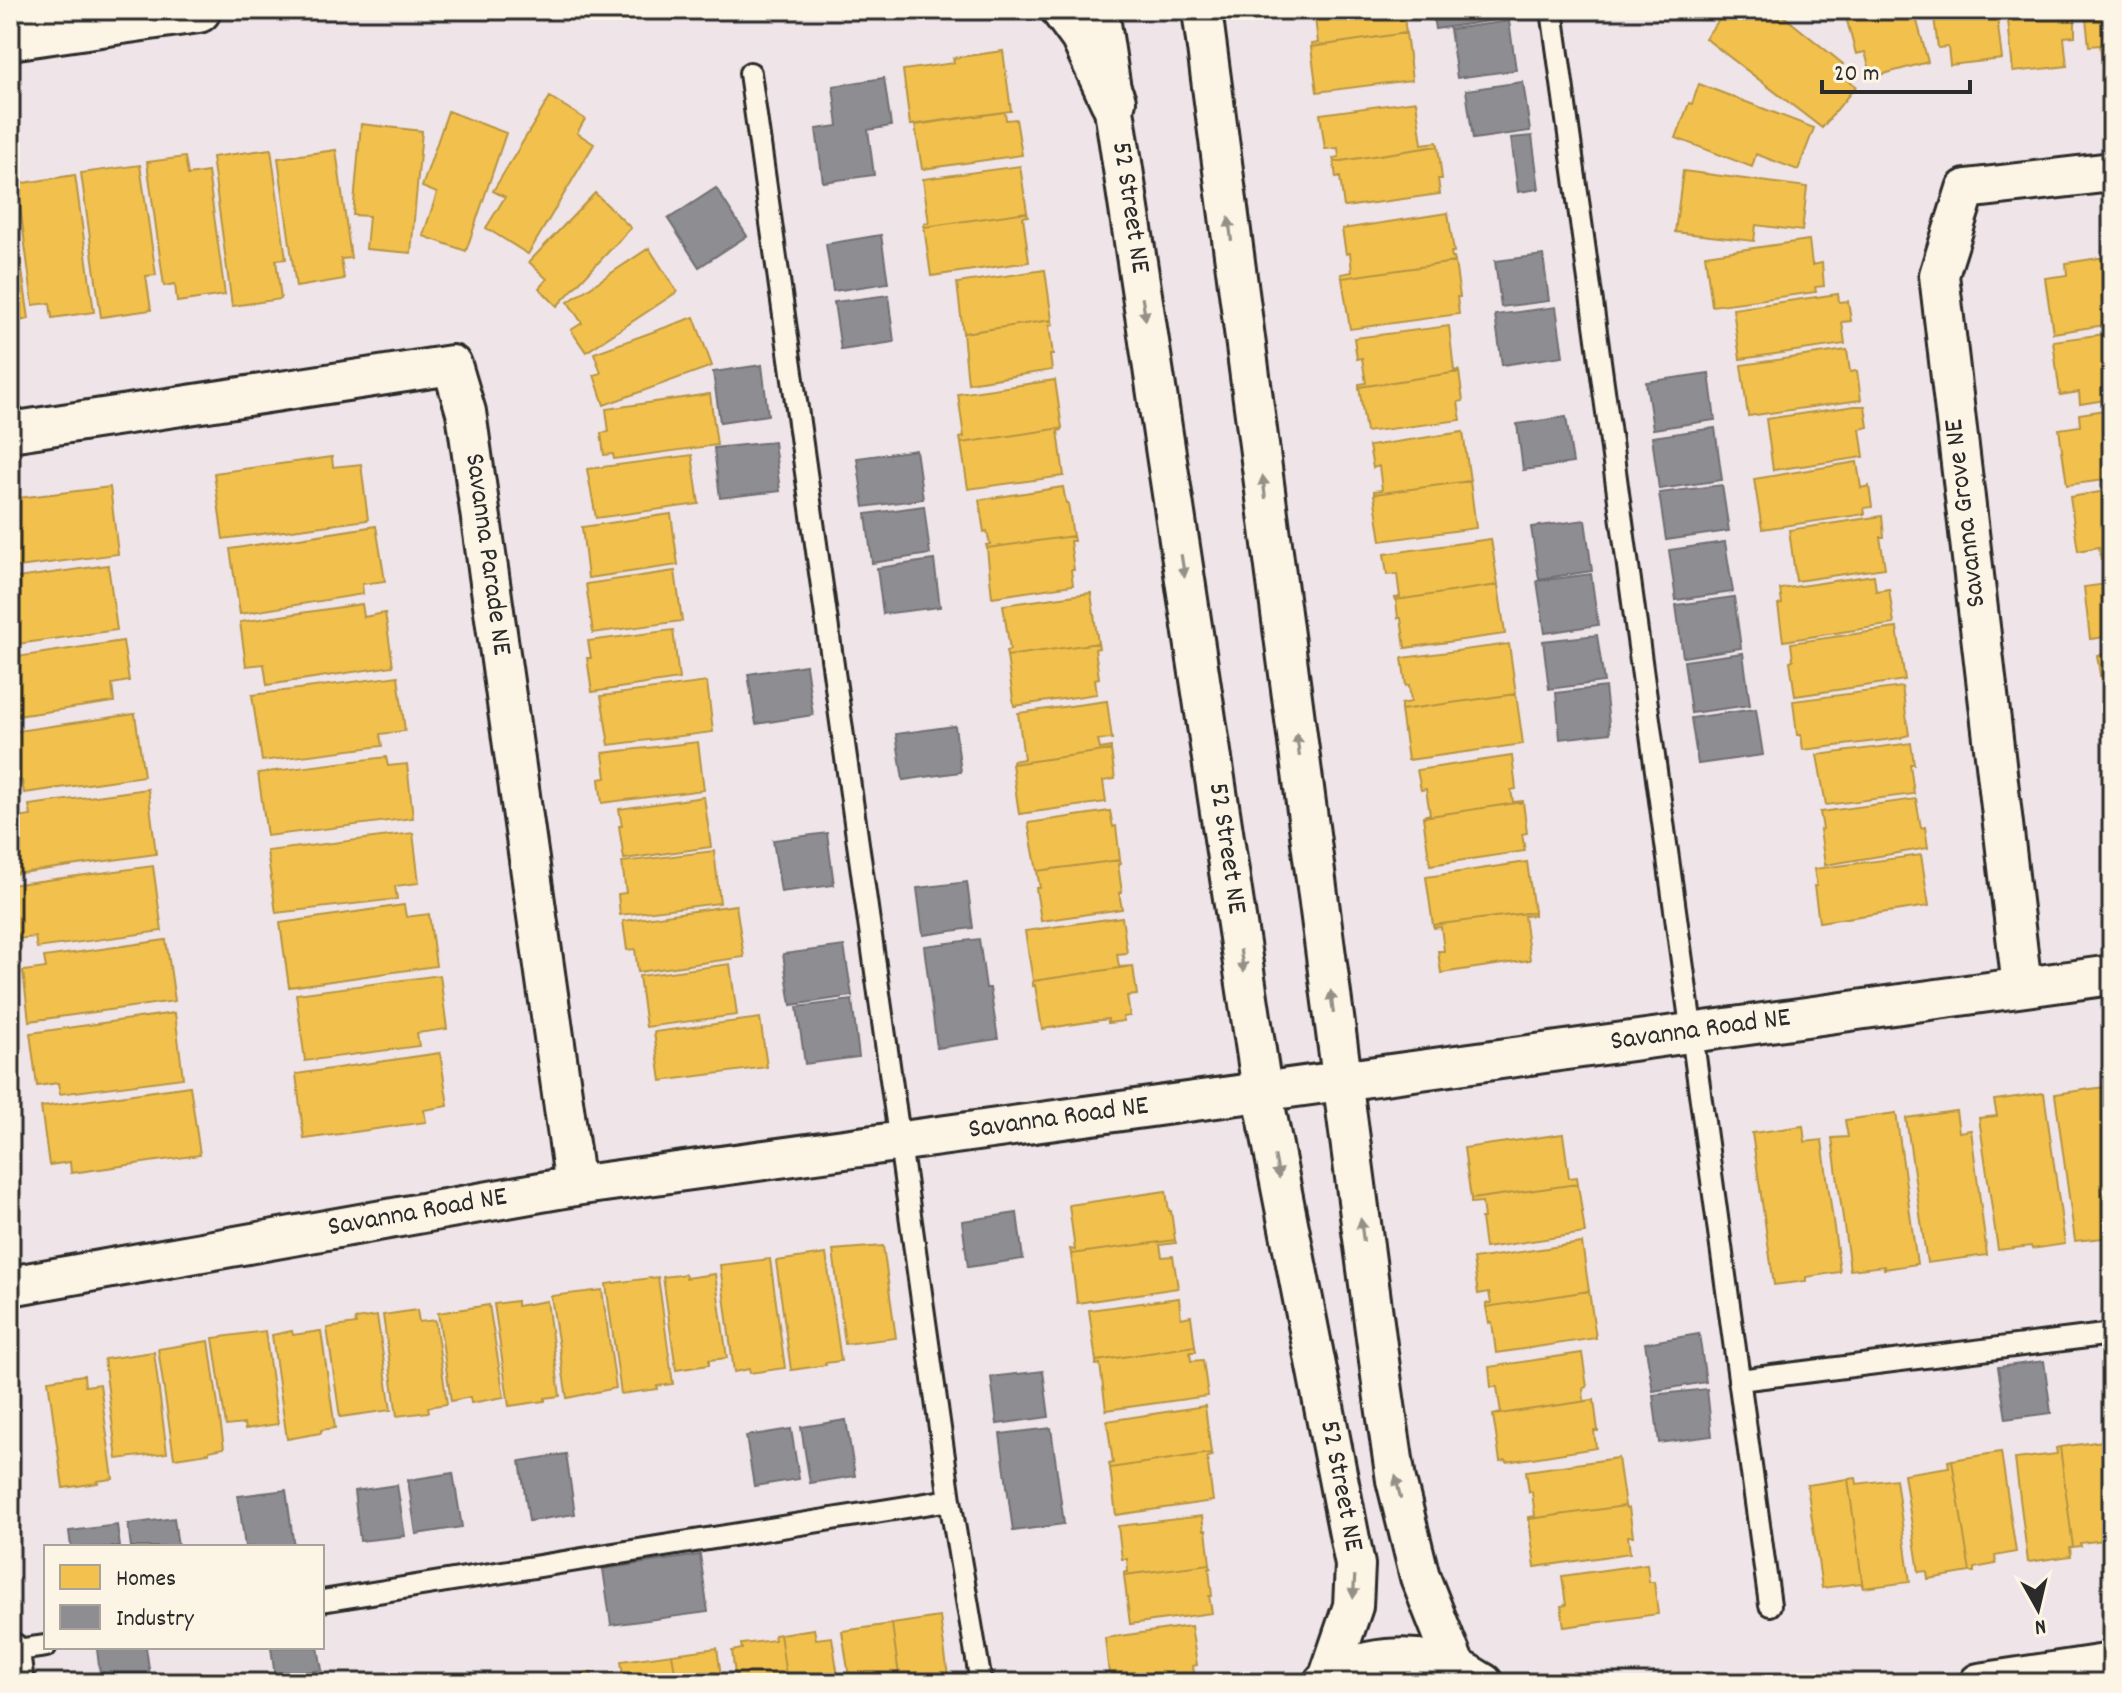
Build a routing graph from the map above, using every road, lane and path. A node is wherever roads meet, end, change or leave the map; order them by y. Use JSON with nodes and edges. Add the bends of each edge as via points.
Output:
{"nodes":[{"id":1,"x":198,"y":10,"type":"edge"},
{"id":2,"x":1064,"y":10,"type":"edge"},
{"id":3,"x":1099,"y":10,"type":"edge"},
{"id":4,"x":1202,"y":10,"type":"edge"},
{"id":5,"x":1552,"y":10,"type":"edge"},
{"id":6,"x":10,"y":37,"type":"edge"},
{"id":7,"x":750,"y":73,"type":"dead end"},
{"id":8,"x":1113,"y":101,"type":"junction"},
{"id":9,"x":2112,"y":172,"type":"edge"},
{"id":10,"x":10,"y":432,"type":"edge"},
{"id":11,"x":2112,"y":975,"type":"edge"},
{"id":12,"x":2022,"y":987,"type":"junction"},
{"id":13,"x":1691,"y":1032,"type":"junction"},
{"id":14,"x":1342,"y":1080,"type":"junction"},
{"id":15,"x":1262,"y":1090,"type":"junction"},
{"id":16,"x":899,"y":1140,"type":"junction"},
{"id":17,"x":575,"y":1186,"type":"junction"},
{"id":18,"x":10,"y":1286,"type":"edge"},
{"id":19,"x":2112,"y":1334,"type":"edge"},
{"id":20,"x":1739,"y":1380,"type":"junction"},
{"id":21,"x":950,"y":1500,"type":"junction"},
{"id":22,"x":324,"y":1601,"type":"edge"},
{"id":23,"x":1770,"y":1605,"type":"dead end"},
{"id":24,"x":44,"y":1646,"type":"edge"},
{"id":25,"x":10,"y":1652,"type":"edge"},
{"id":26,"x":2112,"y":1663,"type":"edge"},
{"id":27,"x":1469,"y":1675,"type":"edge"},
{"id":28,"x":1326,"y":1681,"type":"edge"},
{"id":29,"x":14,"y":1683,"type":"edge"},
{"id":30,"x":981,"y":1683,"type":"edge"},
{"id":31,"x":1979,"y":1683,"type":"edge"}],
"edges":[{"from":1,"to":6,"type":"street"},
{"from":2,"to":8,"type":"street","via":[[1083,36]]},
{"from":3,"to":8,"type":"street","name":"52 Street NE"},
{"from":14,"to":4,"type":"street","name":"52 Street NE","one_way":true},
{"from":5,"to":13,"type":"lane"},
{"from":7,"to":16,"type":"lane"},
{"from":8,"to":15,"type":"street","name":"52 Street NE","one_way":true},
{"from":9,"to":12,"type":"street","name":"Savanna Grove NE","via":[[1966,189],[1939,275]]},
{"from":10,"to":17,"type":"street","name":"Savanna Parade NE","via":[[452,365],[466,412]]},
{"from":11,"to":12,"type":"street","name":"Savanna Road NE"},
{"from":12,"to":13,"type":"street","name":"Savanna Road NE"},
{"from":13,"to":14,"type":"street","name":"Savanna Road NE"},
{"from":13,"to":20,"type":"lane"},
{"from":14,"to":15,"type":"street","name":"Savanna Road NE"},
{"from":27,"to":14,"type":"street","name":"52 Street NE","one_way":true,"via":[[1420,1577],[1396,1480]]},
{"from":15,"to":16,"type":"street","name":"Savanna Road NE"},
{"from":15,"to":28,"type":"street","name":"52 Street NE","one_way":true,"via":[[1355,1565],[1353,1606]]},
{"from":16,"to":17,"type":"street","name":"Savanna Road NE"},
{"from":16,"to":21,"type":"lane"},
{"from":17,"to":18,"type":"street","name":"Savanna Road NE"},
{"from":19,"to":20,"type":"lane"},
{"from":20,"to":23,"type":"lane"},
{"from":21,"to":22,"type":"lane"},
{"from":21,"to":30,"type":"lane"},
{"from":24,"to":25,"type":"lane"},
{"from":25,"to":29,"type":"street"},
{"from":26,"to":31,"type":"street"},
{"from":27,"to":28,"type":"street","via":[[1424,1659],[1391,1659],[1358,1665]]}]}
